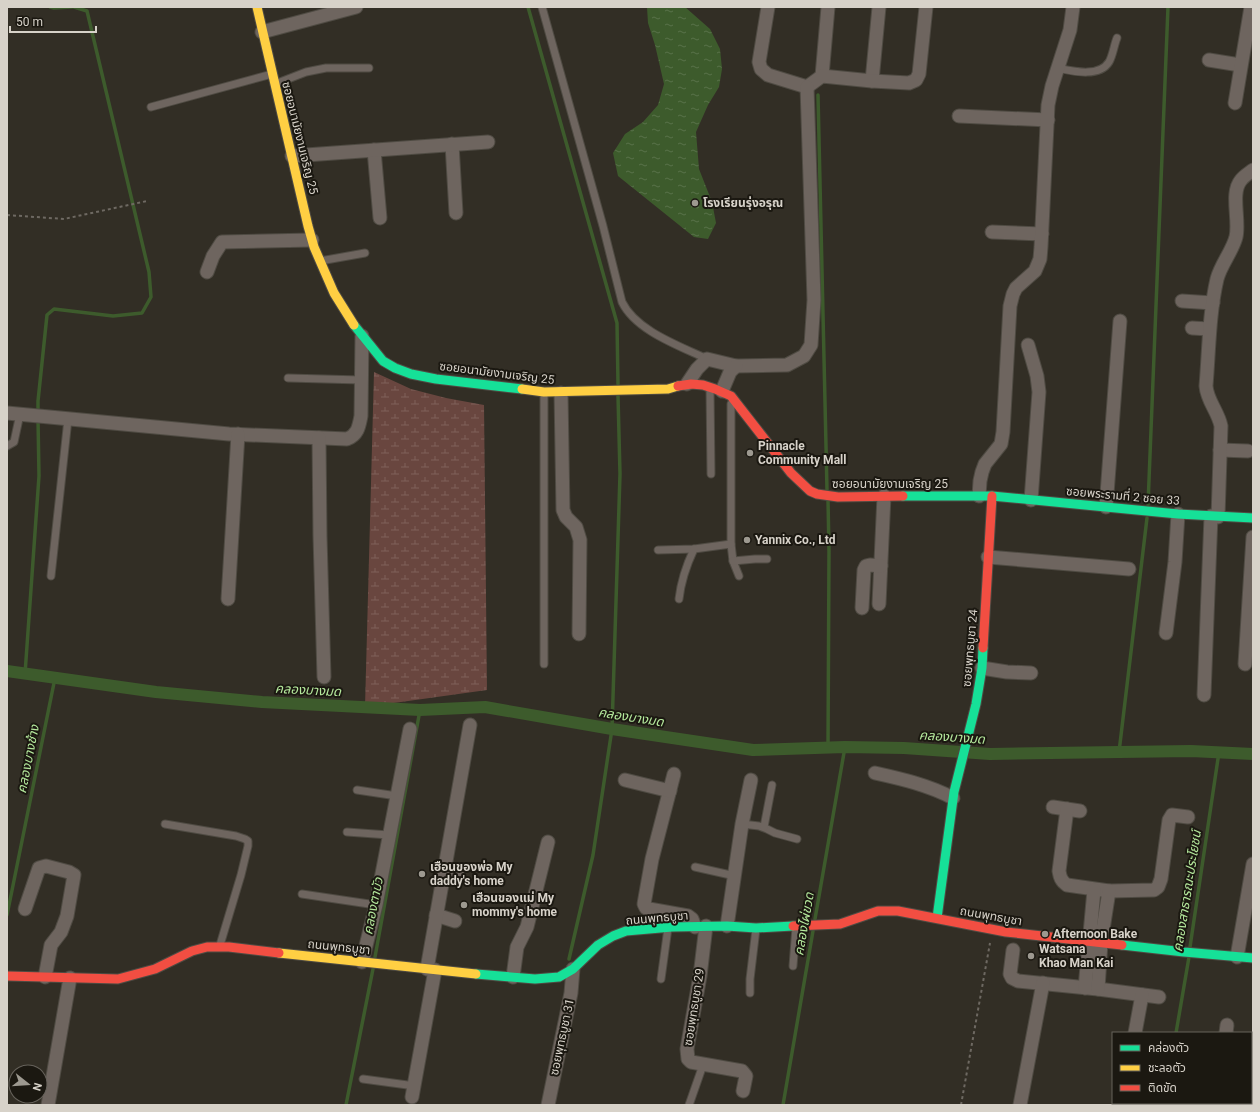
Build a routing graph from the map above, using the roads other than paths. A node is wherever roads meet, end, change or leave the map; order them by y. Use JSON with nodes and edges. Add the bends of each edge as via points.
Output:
{"nodes":[{"id":1,"x":256,"y":7,"type":"edge"},
{"id":2,"x":356,"y":7,"type":"edge"},
{"id":3,"x":542,"y":7,"type":"edge"},
{"id":4,"x":768,"y":7,"type":"edge"},
{"id":5,"x":828,"y":7,"type":"edge"},
{"id":6,"x":879,"y":7,"type":"edge"},
{"id":7,"x":926,"y":7,"type":"edge"},
{"id":8,"x":1073,"y":7,"type":"edge"},
{"id":9,"x":1251,"y":7,"type":"edge"},
{"id":10,"x":262,"y":32,"type":"junction"},
{"id":11,"x":1116,"y":38,"type":"dead end"},
{"id":12,"x":1209,"y":60,"type":"dead end"},
{"id":13,"x":1240,"y":65,"type":"junction"},
{"id":14,"x":369,"y":68,"type":"dead end"},
{"id":15,"x":1057,"y":68,"type":"junction"},
{"id":16,"x":272,"y":74,"type":"junction"},
{"id":17,"x":822,"y":76,"type":"junction"},
{"id":18,"x":872,"y":81,"type":"junction"},
{"id":19,"x":274,"y":84,"type":"junction"},
{"id":20,"x":807,"y":87,"type":"junction"},
{"id":21,"x":1235,"y":103,"type":"dead end"},
{"id":22,"x":151,"y":107,"type":"dead end"},
{"id":23,"x":959,"y":116,"type":"dead end"},
{"id":24,"x":1048,"y":120,"type":"junction"},
{"id":25,"x":488,"y":142,"type":"dead end"},
{"id":26,"x":452,"y":144,"type":"junction"},
{"id":27,"x":374,"y":150,"type":"junction"},
{"id":28,"x":292,"y":156,"type":"junction"},
{"id":29,"x":1253,"y":170,"type":"edge"},
{"id":30,"x":456,"y":213,"type":"dead end"},
{"id":31,"x":380,"y":218,"type":"dead end"},
{"id":32,"x":992,"y":232,"type":"dead end"},
{"id":33,"x":1042,"y":234,"type":"junction"},
{"id":34,"x":312,"y":240,"type":"junction"},
{"id":35,"x":365,"y":253,"type":"dead end"},
{"id":36,"x":320,"y":261,"type":"junction"},
{"id":37,"x":207,"y":272,"type":"dead end"},
{"id":38,"x":1182,"y":301,"type":"dead end"},
{"id":39,"x":1213,"y":303,"type":"junction"},
{"id":40,"x":1120,"y":322,"type":"dead end"},
{"id":41,"x":1192,"y":328,"type":"dead end"},
{"id":42,"x":1209,"y":329,"type":"junction"},
{"id":43,"x":362,"y":336,"type":"junction"},
{"id":44,"x":1028,"y":345,"type":"dead end"},
{"id":45,"x":707,"y":360,"type":"junction"},
{"id":46,"x":736,"y":366,"type":"junction"},
{"id":47,"x":288,"y":378,"type":"dead end"},
{"id":48,"x":361,"y":380,"type":"junction"},
{"id":49,"x":687,"y":384,"type":"junction"},
{"id":50,"x":710,"y":386,"type":"junction"},
{"id":51,"x":544,"y":392,"type":"junction"},
{"id":52,"x":561,"y":393,"type":"junction"},
{"id":53,"x":727,"y":393,"type":"junction"},
{"id":54,"x":13,"y":414,"type":"edge"},
{"id":55,"x":62,"y":418,"type":"junction"},
{"id":56,"x":238,"y":434,"type":"junction"},
{"id":57,"x":319,"y":438,"type":"junction"},
{"id":58,"x":7,"y":446,"type":"edge"},
{"id":59,"x":1220,"y":450,"type":"junction"},
{"id":60,"x":1248,"y":451,"type":"dead end"},
{"id":61,"x":711,"y":474,"type":"dead end"},
{"id":62,"x":884,"y":496,"type":"junction"},
{"id":63,"x":980,"y":496,"type":"junction"},
{"id":64,"x":1032,"y":500,"type":"junction"},
{"id":65,"x":1106,"y":507,"type":"junction"},
{"id":66,"x":1178,"y":514,"type":"junction"},
{"id":67,"x":1215,"y":516,"type":"junction"},
{"id":68,"x":1253,"y":518,"type":"edge"},
{"id":69,"x":1253,"y":537,"type":"edge"},
{"id":70,"x":731,"y":544,"type":"junction"},
{"id":71,"x":694,"y":549,"type":"junction"},
{"id":72,"x":658,"y":550,"type":"dead end"},
{"id":73,"x":988,"y":557,"type":"junction"},
{"id":74,"x":767,"y":559,"type":"dead end"},
{"id":75,"x":733,"y":561,"type":"junction"},
{"id":76,"x":881,"y":566,"type":"junction"},
{"id":77,"x":1129,"y":569,"type":"dead end"},
{"id":78,"x":51,"y":576,"type":"dead end"},
{"id":79,"x":739,"y":576,"type":"dead end"},
{"id":80,"x":228,"y":599,"type":"dead end"},
{"id":81,"x":679,"y":599,"type":"dead end"},
{"id":82,"x":880,"y":604,"type":"dead end"},
{"id":83,"x":862,"y":608,"type":"dead end"},
{"id":84,"x":1166,"y":633,"type":"dead end"},
{"id":85,"x":579,"y":634,"type":"dead end"},
{"id":86,"x":544,"y":664,"type":"dead end"},
{"id":87,"x":1245,"y":664,"type":"dead end"},
{"id":88,"x":982,"y":668,"type":"junction"},
{"id":89,"x":1031,"y":673,"type":"dead end"},
{"id":90,"x":324,"y":677,"type":"dead end"},
{"id":91,"x":1204,"y":695,"type":"dead end"},
{"id":92,"x":470,"y":725,"type":"dead end"},
{"id":93,"x":410,"y":729,"type":"dead end"},
{"id":94,"x":875,"y":773,"type":"dead end"},
{"id":95,"x":674,"y":774,"type":"dead end"},
{"id":96,"x":625,"y":780,"type":"dead end"},
{"id":97,"x":751,"y":780,"type":"dead end"},
{"id":98,"x":772,"y":785,"type":"dead end"},
{"id":99,"x":357,"y":790,"type":"dead end"},
{"id":100,"x":670,"y":791,"type":"junction"},
{"id":101,"x":953,"y":795,"type":"junction"},
{"id":102,"x":397,"y":796,"type":"junction"},
{"id":103,"x":1053,"y":807,"type":"dead end"},
{"id":104,"x":1188,"y":817,"type":"dead end"},
{"id":105,"x":165,"y":824,"type":"dead end"},
{"id":106,"x":742,"y":824,"type":"junction"},
{"id":107,"x":764,"y":827,"type":"junction"},
{"id":108,"x":348,"y":832,"type":"dead end"},
{"id":109,"x":389,"y":835,"type":"junction"},
{"id":110,"x":797,"y":839,"type":"dead end"},
{"id":111,"x":548,"y":842,"type":"dead end"},
{"id":112,"x":1253,"y":864,"type":"edge"},
{"id":113,"x":695,"y":868,"type":"dead end"},
{"id":114,"x":461,"y":875,"type":"dead end"},
{"id":115,"x":735,"y":876,"type":"junction"},
{"id":116,"x":443,"y":878,"type":"junction"},
{"id":117,"x":1094,"y":890,"type":"junction"},
{"id":118,"x":1109,"y":891,"type":"junction"},
{"id":119,"x":302,"y":894,"type":"dead end"},
{"id":120,"x":376,"y":905,"type":"junction"},
{"id":121,"x":25,"y":909,"type":"dead end"},
{"id":122,"x":436,"y":915,"type":"junction"},
{"id":123,"x":937,"y":918,"type":"junction"},
{"id":124,"x":455,"y":920,"type":"dead end"},
{"id":125,"x":727,"y":926,"type":"junction"},
{"id":126,"x":668,"y":927,"type":"junction"},
{"id":127,"x":701,"y":927,"type":"junction"},
{"id":128,"x":796,"y":927,"type":"junction"},
{"id":129,"x":756,"y":928,"type":"junction"},
{"id":130,"x":1096,"y":941,"type":"junction"},
{"id":131,"x":219,"y":947,"type":"junction"},
{"id":132,"x":1013,"y":950,"type":"dead end"},
{"id":133,"x":1237,"y":956,"type":"junction"},
{"id":134,"x":1253,"y":958,"type":"edge"},
{"id":135,"x":365,"y":962,"type":"junction"},
{"id":136,"x":792,"y":966,"type":"dead end"},
{"id":137,"x":573,"y":969,"type":"junction"},
{"id":138,"x":431,"y":970,"type":"junction"},
{"id":139,"x":7,"y":976,"type":"edge"},
{"id":140,"x":45,"y":976,"type":"junction"},
{"id":141,"x":513,"y":977,"type":"junction"},
{"id":142,"x":70,"y":978,"type":"junction"},
{"id":143,"x":661,"y":979,"type":"dead end"},
{"id":144,"x":1043,"y":983,"type":"junction"},
{"id":145,"x":1092,"y":988,"type":"junction"},
{"id":146,"x":750,"y":993,"type":"dead end"},
{"id":147,"x":1142,"y":995,"type":"junction"},
{"id":148,"x":1159,"y":997,"type":"dead end"},
{"id":149,"x":1135,"y":1032,"type":"edge"},
{"id":150,"x":703,"y":1065,"type":"junction"},
{"id":151,"x":363,"y":1079,"type":"dead end"},
{"id":152,"x":414,"y":1091,"type":"joint"},
{"id":153,"x":743,"y":1091,"type":"dead end"},
{"id":154,"x":48,"y":1105,"type":"edge"},
{"id":155,"x":548,"y":1105,"type":"edge"},
{"id":156,"x":689,"y":1105,"type":"edge"},
{"id":157,"x":1020,"y":1105,"type":"edge"}],
"edges":[{"from":1,"to":10,"type":"street","name":"ซอยอนามัยงามเจริญ 25"},
{"from":2,"to":10,"type":"street"},
{"from":3,"to":45,"type":"lane","via":[[622,302],[630,315],[648,329]]},
{"from":4,"to":20,"type":"street","via":[[759,62],[761,70],[768,75]]},
{"from":5,"to":17,"type":"street"},
{"from":6,"to":18,"type":"street"},
{"from":7,"to":18,"type":"street","via":[[919,74],[916,80],[910,83]]},
{"from":8,"to":15,"type":"street","via":[[1070,30]]},
{"from":9,"to":13,"type":"street"},
{"from":10,"to":16,"type":"street","name":"ซอยอนามัยงามเจริญ 25"},
{"from":11,"to":15,"type":"lane","via":[[1111,58],[1102,68],[1091,72]]},
{"from":12,"to":13,"type":"street"},
{"from":13,"to":21,"type":"street"},
{"from":14,"to":19,"type":"lane","via":[[326,68],[306,72]]},
{"from":15,"to":24,"type":"street"},
{"from":16,"to":19,"type":"street","name":"ซอยอนามัยงามเจริญ 25"},
{"from":16,"to":22,"type":"lane"},
{"from":17,"to":18,"type":"street"},
{"from":17,"to":20,"type":"street"},
{"from":19,"to":28,"type":"street","name":"ซอยอนามัยงามเจริญ 25"},
{"from":20,"to":46,"type":"street","via":[[814,300],[810,345],[804,356],[787,365]]},
{"from":23,"to":24,"type":"street"},
{"from":24,"to":33,"type":"street"},
{"from":25,"to":26,"type":"street"},
{"from":26,"to":27,"type":"street"},
{"from":26,"to":30,"type":"street"},
{"from":27,"to":28,"type":"street"},
{"from":27,"to":31,"type":"street"},
{"from":28,"to":34,"type":"street","name":"ซอยอนามัยงามเจริญ 25"},
{"from":29,"to":39,"type":"street","via":[[1237,187],[1236,235],[1218,277]]},
{"from":32,"to":33,"type":"street"},
{"from":33,"to":63,"type":"street","via":[[1040,259],[1035,271],[1016,288],[1010,306],[1004,432],[1001,444],[989,458],[982,472]]},
{"from":34,"to":36,"type":"street","name":"ซอยอนามัยงามเจริญ 25"},
{"from":34,"to":37,"type":"street","via":[[222,242]]},
{"from":35,"to":36,"type":"lane"},
{"from":36,"to":43,"type":"street","name":"ซอยอนามัยงามเจริญ 25","via":[[334,293]]},
{"from":38,"to":39,"type":"street"},
{"from":39,"to":42,"type":"street"},
{"from":40,"to":65,"type":"street"},
{"from":41,"to":42,"type":"street"},
{"from":42,"to":59,"type":"street","via":[[1206,386],[1221,426]]},
{"from":43,"to":48,"type":"street"},
{"from":43,"to":51,"type":"street","name":"ซอยอนามัยงามเจริญ 25","via":[[383,361],[411,374],[462,383]]},
{"from":44,"to":64,"type":"street","via":[[1039,392]]},
{"from":45,"to":46,"type":"street"},
{"from":45,"to":49,"type":"street"},
{"from":46,"to":53,"type":"street","via":[[730,372]]},
{"from":47,"to":48,"type":"lane"},
{"from":48,"to":57,"type":"street","via":[[360,416],[356,434],[348,439]]},
{"from":49,"to":50,"type":"street","name":"ซอยอนามัยงามเจริญ 25"},
{"from":49,"to":52,"type":"street","name":"ซอยอนามัยงามเจริญ 25","via":[[668,389]]},
{"from":50,"to":53,"type":"street","name":"ซอยอนามัยงามเจริญ 25"},
{"from":50,"to":61,"type":"lane"},
{"from":51,"to":52,"type":"street","name":"ซอยอนามัยงามเจริญ 25"},
{"from":51,"to":86,"type":"lane"},
{"from":52,"to":85,"type":"street","via":[[563,510],[576,527],[580,540]]},
{"from":53,"to":62,"type":"street","name":"ซอยอนามัยงามเจริญ 25","via":[[791,473],[810,491],[838,497]]},
{"from":53,"to":70,"type":"lane"},
{"from":54,"to":55,"type":"street"},
{"from":54,"to":58,"type":"lane","via":[[14,442]]},
{"from":55,"to":56,"type":"street"},
{"from":55,"to":78,"type":"lane"},
{"from":56,"to":57,"type":"street"},
{"from":56,"to":80,"type":"street"},
{"from":57,"to":90,"type":"street"},
{"from":59,"to":60,"type":"street"},
{"from":59,"to":67,"type":"street"},
{"from":62,"to":63,"type":"street","name":"ซอยอนามัยงามเจริญ 25"},
{"from":62,"to":76,"type":"street"},
{"from":63,"to":64,"type":"street","name":"ซอยพระรามที่ 2 ซอย 33"},
{"from":63,"to":73,"type":"street","name":"ซอยพุทธบูชา 24"},
{"from":64,"to":65,"type":"street","name":"ซอยพระรามที่ 2 ซอย 33"},
{"from":65,"to":66,"type":"street","name":"ซอยพระรามที่ 2 ซอย 33"},
{"from":66,"to":67,"type":"street","name":"ซอยพระรามที่ 2 ซอย 33"},
{"from":66,"to":84,"type":"street"},
{"from":67,"to":68,"type":"street","name":"ซอยพระรามที่ 2 ซอย 33"},
{"from":67,"to":91,"type":"street"},
{"from":69,"to":87,"type":"street"},
{"from":70,"to":71,"type":"lane"},
{"from":70,"to":75,"type":"lane"},
{"from":71,"to":72,"type":"lane"},
{"from":71,"to":81,"type":"lane","via":[[682,578]]},
{"from":73,"to":77,"type":"street"},
{"from":73,"to":88,"type":"street","name":"ซอยพุทธบูชา 24"},
{"from":74,"to":75,"type":"lane"},
{"from":75,"to":79,"type":"lane"},
{"from":76,"to":82,"type":"street"},
{"from":76,"to":83,"type":"street","via":[[870,565],[864,570]]},
{"from":88,"to":89,"type":"street"},
{"from":88,"to":101,"type":"street","name":"ซอยพุทธบูชา 24","via":[[976,704]]},
{"from":92,"to":116,"type":"street"},
{"from":93,"to":102,"type":"street"},
{"from":94,"to":101,"type":"street"},
{"from":95,"to":100,"type":"street"},
{"from":96,"to":100,"type":"street"},
{"from":97,"to":106,"type":"street"},
{"from":98,"to":107,"type":"lane"},
{"from":99,"to":102,"type":"lane"},
{"from":100,"to":127,"type":"street","via":[[652,859],[644,904],[649,909],[688,916]]},
{"from":101,"to":123,"type":"street","name":"ซอยพุทธบูชา 24"},
{"from":102,"to":109,"type":"street"},
{"from":103,"to":117,"type":"street","via":[[1074,810],[1059,871],[1060,876],[1067,885]]},
{"from":104,"to":118,"type":"street","via":[[1172,815],[1169,820],[1158,887],[1154,890]]},
{"from":105,"to":131,"type":"lane","via":[[236,836],[248,841],[241,875]]},
{"from":106,"to":107,"type":"lane"},
{"from":106,"to":115,"type":"street"},
{"from":107,"to":110,"type":"lane"},
{"from":108,"to":109,"type":"lane"},
{"from":109,"to":120,"type":"street"},
{"from":111,"to":141,"type":"street","via":[[527,928],[517,947]]},
{"from":112,"to":133,"type":"street"},
{"from":113,"to":115,"type":"lane"},
{"from":114,"to":116,"type":"lane"},
{"from":115,"to":125,"type":"street"},
{"from":116,"to":122,"type":"street"},
{"from":117,"to":118,"type":"street"},
{"from":117,"to":130,"type":"street"},
{"from":118,"to":130,"type":"street"},
{"from":119,"to":120,"type":"lane"},
{"from":120,"to":135,"type":"street"},
{"from":121,"to":140,"type":"street","via":[[39,868],[46,866],[74,875],[67,916],[61,932],[51,945]]},
{"from":122,"to":124,"type":"street"},
{"from":122,"to":138,"type":"street"},
{"from":123,"to":128,"type":"street","name":"ถนนพุทธบูชา","via":[[888,910],[869,913],[840,924]]},
{"from":123,"to":130,"type":"street","name":"ถนนพุทธบูชา","via":[[993,930]]},
{"from":125,"to":127,"type":"street","name":"ถนนพุทธบูชา"},
{"from":125,"to":129,"type":"street","name":"ถนนพุทธบูชา"},
{"from":126,"to":127,"type":"street","name":"ถนนพุทธบูชา"},
{"from":126,"to":137,"type":"street","name":"ถนนพุทธบูชา","via":[[626,931],[613,936],[598,945]]},
{"from":126,"to":143,"type":"lane"},
{"from":127,"to":150,"type":"street","name":"ซอยพุทธบูชา 29","via":[[700,976],[687,1055],[690,1061]]},
{"from":128,"to":129,"type":"street","name":"ถนนพุทธบูชา"},
{"from":128,"to":136,"type":"lane"},
{"from":129,"to":146,"type":"lane"},
{"from":130,"to":133,"type":"street","name":"ถนนพุทธบูชา"},
{"from":130,"to":145,"type":"street"},
{"from":131,"to":135,"type":"street","name":"ถนนพุทธบูชา"},
{"from":131,"to":142,"type":"street","name":"ถนนพุทธบูชา","via":[[192,951],[155,969],[118,979]]},
{"from":132,"to":144,"type":"street","via":[[1010,974],[1012,978],[1018,981]]},
{"from":133,"to":134,"type":"street","name":"ถนนพุทธบูชา"},
{"from":135,"to":138,"type":"street","name":"ถนนพุทธบูชา"},
{"from":137,"to":141,"type":"street","name":"ถนนพุทธบูชา","via":[[549,979]]},
{"from":137,"to":155,"type":"street","name":"ซอยพุทธบูชา 31","via":[[571,993]]},
{"from":138,"to":141,"type":"street","name":"ถนนพุทธบูชา"},
{"from":138,"to":152,"type":"street"},
{"from":139,"to":140,"type":"street","name":"ถนนพุทธบูชา"},
{"from":140,"to":142,"type":"street","name":"ถนนพุทธบูชา"},
{"from":142,"to":154,"type":"street"},
{"from":144,"to":145,"type":"street"},
{"from":144,"to":157,"type":"street"},
{"from":145,"to":147,"type":"street"},
{"from":147,"to":148,"type":"street"},
{"from":147,"to":149,"type":"street"},
{"from":150,"to":153,"type":"street","name":"ซอยพุทธบูชา 29","via":[[742,1071],[746,1076]]},
{"from":150,"to":156,"type":"lane"},
{"from":151,"to":152,"type":"lane"}]}
